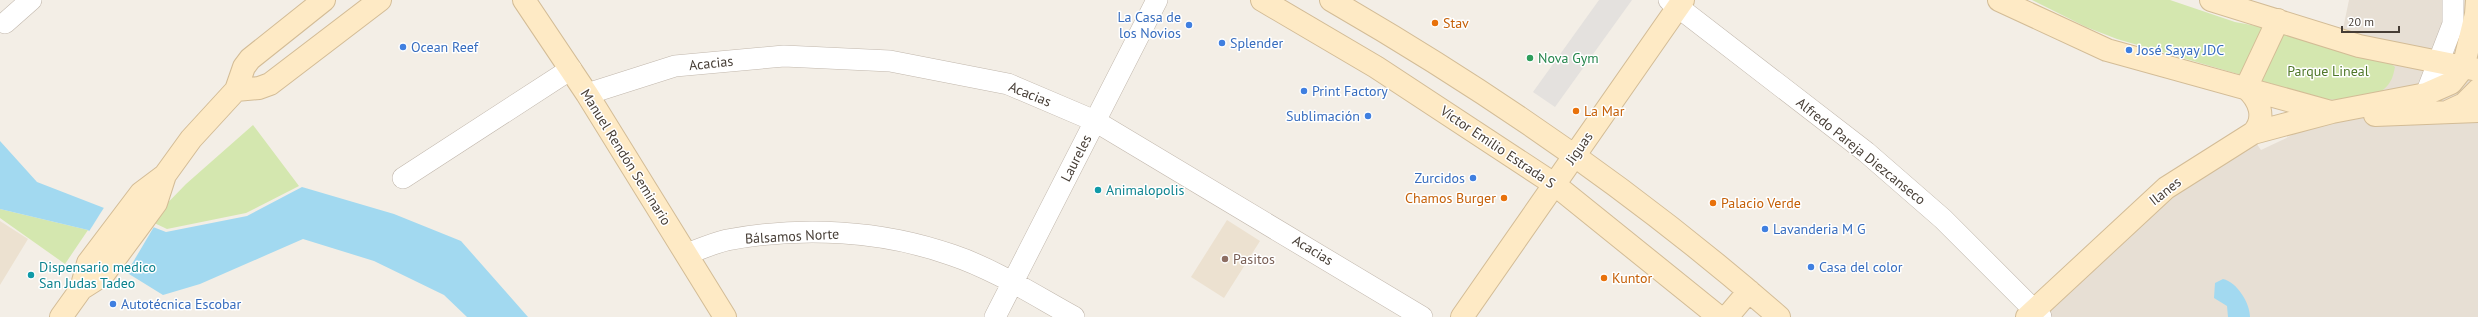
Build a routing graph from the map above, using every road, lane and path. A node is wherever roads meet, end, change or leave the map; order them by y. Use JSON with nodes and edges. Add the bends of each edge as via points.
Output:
{"nodes":[{"id":1,"x":30,"y":0,"type":"edge"},
{"id":2,"x":324,"y":0,"type":"edge"},
{"id":3,"x":380,"y":0,"type":"edge"},
{"id":4,"x":524,"y":0,"type":"edge"},
{"id":5,"x":1157,"y":0,"type":"edge"},
{"id":6,"x":1262,"y":0,"type":"edge"},
{"id":7,"x":1331,"y":0,"type":"edge"},
{"id":8,"x":1999,"y":0,"type":"edge"},
{"id":9,"x":2211,"y":0,"type":"edge"},
{"id":10,"x":2454,"y":0,"type":"edge"},
{"id":11,"x":2477,"y":0,"type":"edge"},
{"id":12,"x":1677,"y":2,"type":"edge"},
{"id":13,"x":2278,"y":20,"type":"junction"},
{"id":14,"x":5,"y":23,"type":"dead end"},
{"id":15,"x":1394,"y":36,"type":"junction"},
{"id":16,"x":263,"y":48,"type":"junction"},
{"id":17,"x":2438,"y":63,"type":"junction"},
{"id":18,"x":1376,"y":67,"type":"junction"},
{"id":19,"x":2470,"y":69,"type":"edge"},
{"id":20,"x":285,"y":70,"type":"junction"},
{"id":21,"x":570,"y":70,"type":"junction"},
{"id":22,"x":2246,"y":88,"type":"junction"},
{"id":23,"x":236,"y":90,"type":"junction"},
{"id":24,"x":587,"y":94,"type":"junction"},
{"id":25,"x":2426,"y":94,"type":"junction"},
{"id":26,"x":2477,"y":100,"type":"edge"},
{"id":27,"x":2332,"y":112,"type":"junction"},
{"id":28,"x":1095,"y":121,"type":"junction"},
{"id":29,"x":2253,"y":132,"type":"junction"},
{"id":30,"x":1575,"y":154,"type":"junction"},
{"id":31,"x":403,"y":178,"type":"dead end"},
{"id":32,"x":1554,"y":184,"type":"junction"},
{"id":33,"x":687,"y":254,"type":"junction"},
{"id":34,"x":1012,"y":283,"type":"junction"},
{"id":35,"x":1749,"y":291,"type":"junction"},
{"id":36,"x":2034,"y":315,"type":"edge"},
{"id":37,"x":61,"y":317,"type":"edge"},
{"id":38,"x":725,"y":317,"type":"edge"},
{"id":39,"x":995,"y":317,"type":"edge"},
{"id":40,"x":1074,"y":317,"type":"edge"},
{"id":41,"x":1422,"y":317,"type":"edge"},
{"id":42,"x":1462,"y":317,"type":"edge"},
{"id":43,"x":1719,"y":317,"type":"edge"},
{"id":44,"x":1727,"y":317,"type":"edge"},
{"id":45,"x":1779,"y":317,"type":"edge"}],
"edges":[{"from":1,"to":14,"type":"street"},
{"from":2,"to":16,"type":"main road"},
{"from":3,"to":20,"type":"main road"},
{"from":4,"to":21,"type":"main road","name":"Manuel Rendón Seminario"},
{"from":5,"to":28,"type":"street","name":"Laureles"},
{"from":6,"to":18,"type":"main road","name":"Víctor Emilio Estrada S"},
{"from":7,"to":15,"type":"main road"},
{"from":8,"to":22,"type":"main road","via":[[2107,50]]},
{"from":9,"to":13,"type":"main road"},
{"from":10,"to":17,"type":"street","via":[[2453,24]]},
{"from":11,"to":19,"type":"main road"},
{"from":12,"to":30,"type":"main road","name":"Jiguas"},
{"from":12,"to":36,"type":"street","name":"Alfredo Pareja Diezcanseco","via":[[1866,152],[1943,219]]},
{"from":13,"to":17,"type":"main road","via":[[2360,46]]},
{"from":13,"to":22,"type":"main road"},
{"from":15,"to":18,"type":"main road"},
{"from":15,"to":30,"type":"main road"},
{"from":16,"to":20,"type":"main road","via":[[253,64],[253,71],[259,77],[267,79]]},
{"from":16,"to":23,"type":"main road","via":[[244,67]]},
{"from":17,"to":19,"type":"main road"},
{"from":17,"to":25,"type":"street"},
{"from":18,"to":32,"type":"main road","name":"Víctor Emilio Estrada S"},
{"from":19,"to":25,"type":"main road","via":[[2451,83]]},
{"from":19,"to":26,"type":"main road","via":[[2465,82]]},
{"from":20,"to":23,"type":"main road","via":[[270,84],[259,88]]},
{"from":21,"to":24,"type":"main road","name":"Manuel Rendón Seminario"},
{"from":21,"to":31,"type":"street"},
{"from":22,"to":27,"type":"main road"},
{"from":22,"to":29,"type":"main road","via":[[2255,98],[2260,110],[2260,122]]},
{"from":23,"to":37,"type":"main road","via":[[206,122],[165,175]]},
{"from":24,"to":28,"type":"street","name":"Acacias","via":[[675,66],[784,56],[841,58],[890,61],[1008,84]]},
{"from":24,"to":33,"type":"main road","name":"Manuel Rendón Seminario"},
{"from":25,"to":27,"type":"main road"},
{"from":26,"to":27,"type":"main road","via":[[2438,113],[2377,115]]},
{"from":27,"to":29,"type":"main road","name":"Ilanes"},
{"from":28,"to":34,"type":"street","name":"Laureles"},
{"from":28,"to":41,"type":"street","name":"Acacias"},
{"from":29,"to":36,"type":"main road","name":"Ilanes","via":[[2166,188]]},
{"from":30,"to":32,"type":"main road","name":"Jiguas"},
{"from":30,"to":35,"type":"main road"},
{"from":32,"to":42,"type":"main road","name":"Jiguas"},
{"from":32,"to":43,"type":"main road","name":"Víctor Emilio Estrada S"},
{"from":33,"to":34,"type":"street","name":"Bálsamos Norte","via":[[727,240],[789,233],[848,232],[901,240],[953,255]]},
{"from":33,"to":38,"type":"main road","name":"Manuel Rendón Seminario"},
{"from":34,"to":39,"type":"street","name":"Laureles"},
{"from":34,"to":40,"type":"street","name":"Bálsamos Norte"},
{"from":35,"to":44,"type":"main road"},
{"from":35,"to":45,"type":"main road"}]}
